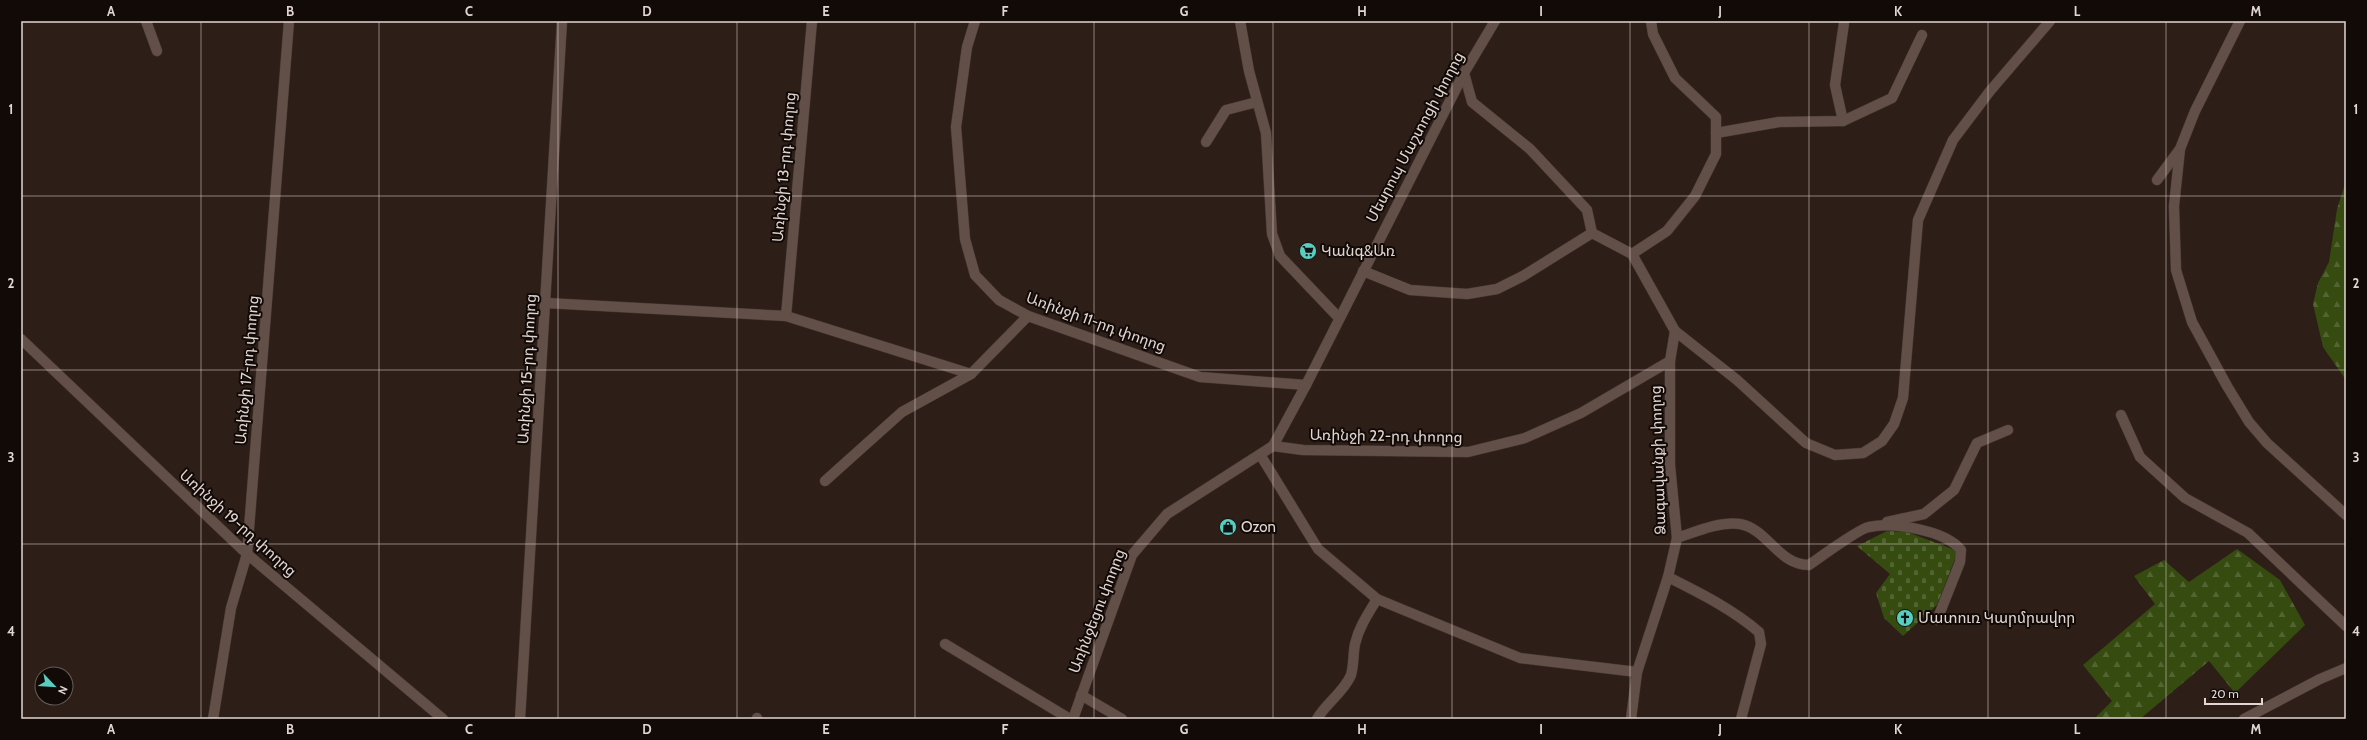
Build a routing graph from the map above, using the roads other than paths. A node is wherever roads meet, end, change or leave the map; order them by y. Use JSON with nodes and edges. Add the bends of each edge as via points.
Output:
{"nodes":[{"id":1,"x":146,"y":21,"type":"edge"},
{"id":2,"x":289,"y":21,"type":"edge"},
{"id":3,"x":562,"y":21,"type":"edge"},
{"id":4,"x":812,"y":21,"type":"edge"},
{"id":5,"x":975,"y":21,"type":"edge"},
{"id":6,"x":1240,"y":21,"type":"edge"},
{"id":7,"x":1495,"y":21,"type":"edge"},
{"id":8,"x":1651,"y":21,"type":"edge"},
{"id":9,"x":2050,"y":21,"type":"edge"},
{"id":10,"x":2240,"y":21,"type":"edge"},
{"id":11,"x":1844,"y":23,"type":"dead end"},
{"id":12,"x":1922,"y":35,"type":"dead end"},
{"id":13,"x":157,"y":51,"type":"dead end"},
{"id":14,"x":1464,"y":74,"type":"junction"},
{"id":15,"x":1257,"y":102,"type":"junction"},
{"id":16,"x":1843,"y":121,"type":"junction"},
{"id":17,"x":1716,"y":133,"type":"junction"},
{"id":18,"x":1206,"y":142,"type":"dead end"},
{"id":19,"x":2180,"y":149,"type":"junction"},
{"id":20,"x":2157,"y":180,"type":"dead end"},
{"id":21,"x":1592,"y":233,"type":"junction"},
{"id":22,"x":1632,"y":254,"type":"junction"},
{"id":23,"x":1363,"y":270,"type":"junction"},
{"id":24,"x":546,"y":303,"type":"junction"},
{"id":25,"x":786,"y":316,"type":"junction"},
{"id":26,"x":1028,"y":316,"type":"junction"},
{"id":27,"x":1339,"y":318,"type":"junction"},
{"id":28,"x":1675,"y":331,"type":"junction"},
{"id":29,"x":21,"y":339,"type":"edge"},
{"id":30,"x":1670,"y":362,"type":"junction"},
{"id":31,"x":971,"y":374,"type":"junction"},
{"id":32,"x":1306,"y":385,"type":"junction"},
{"id":33,"x":2121,"y":415,"type":"dead end"},
{"id":34,"x":2008,"y":430,"type":"dead end"},
{"id":35,"x":1273,"y":446,"type":"junction"},
{"id":36,"x":1261,"y":456,"type":"junction"},
{"id":37,"x":825,"y":481,"type":"dead end"},
{"id":38,"x":2346,"y":514,"type":"edge"},
{"id":39,"x":1867,"y":526,"type":"junction"},
{"id":40,"x":1677,"y":538,"type":"junction"},
{"id":41,"x":247,"y":554,"type":"junction"},
{"id":42,"x":1668,"y":577,"type":"junction"},
{"id":43,"x":1377,"y":599,"type":"junction"},
{"id":44,"x":1937,"y":620,"type":"dead end"},
{"id":45,"x":2346,"y":626,"type":"edge"},
{"id":46,"x":945,"y":644,"type":"dead end"},
{"id":47,"x":2346,"y":668,"type":"edge"},
{"id":48,"x":1637,"y":672,"type":"junction"},
{"id":49,"x":1082,"y":695,"type":"junction"},
{"id":50,"x":213,"y":719,"type":"edge"},
{"id":51,"x":443,"y":719,"type":"edge"},
{"id":52,"x":520,"y":719,"type":"edge"},
{"id":53,"x":1072,"y":719,"type":"edge"},
{"id":54,"x":1122,"y":719,"type":"edge"},
{"id":55,"x":1317,"y":719,"type":"edge"},
{"id":56,"x":1631,"y":719,"type":"edge"},
{"id":57,"x":1740,"y":719,"type":"edge"},
{"id":58,"x":2244,"y":719,"type":"edge"}],
"edges":[{"from":1,"to":13,"type":"street"},
{"from":2,"to":41,"type":"street","name":"Առինջի 17-րդ փողոց"},
{"from":3,"to":24,"type":"street","name":"Առինջի 15-րդ փողոց"},
{"from":4,"to":25,"type":"street","name":"Առինջի 13-րդ փողոց"},
{"from":5,"to":26,"type":"street","name":"Առինջի 11-րդ փողոց","via":[[967,47],[956,127],[965,239],[976,275],[999,300]]},
{"from":6,"to":15,"type":"street"},
{"from":7,"to":14,"type":"street","name":"Մեսրոպ Մաշտոցի փողոց"},
{"from":8,"to":17,"type":"street","via":[[1653,34],[1675,78],[1716,117]]},
{"from":9,"to":28,"type":"street","via":[[1990,91],[1953,140],[1918,220],[1903,398],[1894,424],[1882,441],[1863,453],[1835,455],[1806,443],[1737,380]]},
{"from":10,"to":19,"type":"street","via":[[2194,111]]},
{"from":11,"to":16,"type":"street","via":[[1835,85]]},
{"from":12,"to":16,"type":"street","via":[[1892,98]]},
{"from":14,"to":21,"type":"street","via":[[1472,102],[1530,149],[1576,199],[1586,210]]},
{"from":14,"to":23,"type":"street","name":"Մեսրոպ Մաշտոցի փողոց"},
{"from":15,"to":18,"type":"street","via":[[1226,110]]},
{"from":15,"to":27,"type":"street","via":[[1266,133],[1272,234],[1280,256]]},
{"from":16,"to":17,"type":"street","via":[[1779,122]]},
{"from":17,"to":22,"type":"street","via":[[1716,154],[1695,196],[1667,231]]},
{"from":19,"to":20,"type":"street"},
{"from":19,"to":38,"type":"street","via":[[2174,206],[2176,270],[2192,322],[2249,422],[2267,443]]},
{"from":21,"to":22,"type":"street"},
{"from":21,"to":23,"type":"street","via":[[1523,276],[1497,289],[1467,294],[1410,290]]},
{"from":22,"to":28,"type":"street"},
{"from":23,"to":27,"type":"street","name":"Մեսրոպ Մաշտոցի փողոց"},
{"from":24,"to":25,"type":"street"},
{"from":24,"to":52,"type":"street","name":"Առինջի 15-րդ փողոց"},
{"from":25,"to":31,"type":"street"},
{"from":26,"to":31,"type":"street"},
{"from":26,"to":32,"type":"street","name":"Առինջի 11-րդ փողոց","via":[[1200,376]]},
{"from":27,"to":32,"type":"street","name":"Մեսրոպ Մաշտոցի փողոց"},
{"from":28,"to":30,"type":"street","name":"Ձագավանքի փողոց"},
{"from":29,"to":41,"type":"street","name":"Առինջի 19-րդ փողոց"},
{"from":30,"to":35,"type":"street","name":"Առինջի 22-րդ փողոց","via":[[1581,414],[1525,438],[1468,452],[1303,450]]},
{"from":30,"to":40,"type":"street","name":"Ձագավանքի փողոց","via":[[1670,465]]},
{"from":31,"to":37,"type":"street","via":[[902,412]]},
{"from":32,"to":35,"type":"street","name":"Մեսրոպ Մաշտոցի փողոց"},
{"from":33,"to":45,"type":"street","via":[[2140,457],[2186,498],[2248,534]]},
{"from":34,"to":39,"type":"street","via":[[1977,443],[1954,490],[1924,514]]},
{"from":35,"to":36,"type":"street","name":"Մեսրոպ Մաշտոցի փողոց"},
{"from":36,"to":43,"type":"street","via":[[1318,548]]},
{"from":36,"to":49,"type":"street","name":"Առինջեցու փողոց","via":[[1167,514],[1132,555]]},
{"from":39,"to":40,"type":"street","via":[[1809,565],[1798,565],[1787,560],[1755,529],[1739,524],[1698,530]]},
{"from":39,"to":44,"type":"street","via":[[1910,526],[1955,542],[1961,550],[1960,562]]},
{"from":40,"to":42,"type":"street","name":"Ձագավանքի փողոց"},
{"from":41,"to":50,"type":"street","name":"Առինջի 17-րդ փողոց","via":[[231,608]]},
{"from":41,"to":51,"type":"street","name":"Առինջի 19-րդ փողոց"},
{"from":42,"to":48,"type":"street","name":"Ձագավանքի փողոց"},
{"from":42,"to":57,"type":"street","via":[[1715,601],[1759,632],[1761,644]]},
{"from":43,"to":48,"type":"street","via":[[1520,658]]},
{"from":43,"to":55,"type":"street","via":[[1360,626],[1354,646],[1351,675],[1322,709]]},
{"from":46,"to":53,"type":"street"},
{"from":47,"to":58,"type":"street"},
{"from":48,"to":56,"type":"street","name":"Ձագավանքի փողոց"},
{"from":49,"to":53,"type":"street","name":"Առինջեցու փողոց"},
{"from":49,"to":54,"type":"street"}]}
